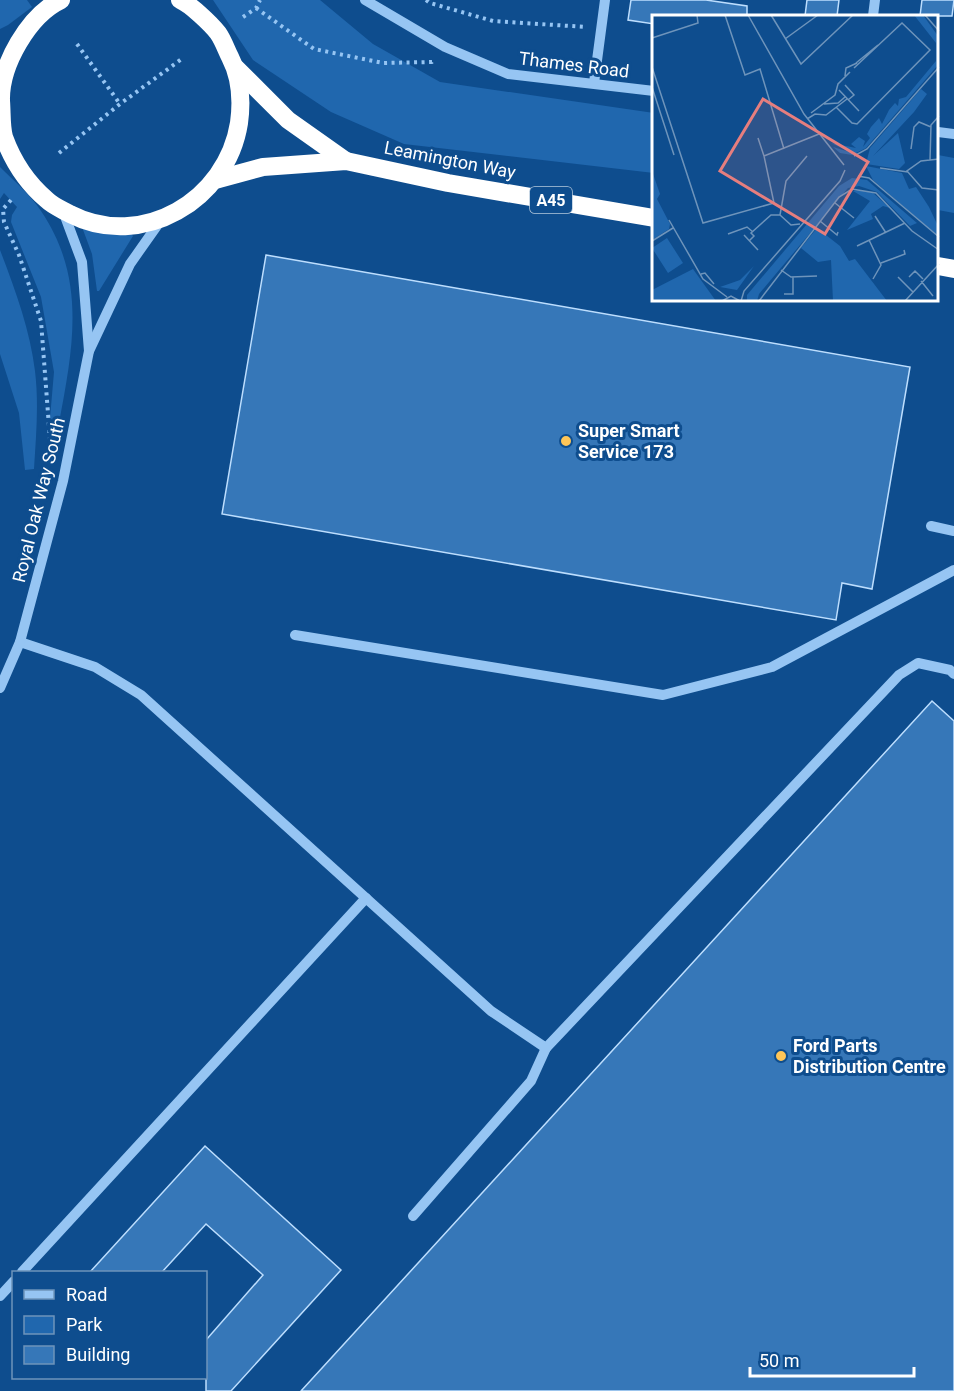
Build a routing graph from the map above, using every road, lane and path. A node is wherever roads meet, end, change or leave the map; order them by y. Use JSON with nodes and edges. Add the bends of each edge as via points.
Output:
{"nodes":[{"id":1,"x":61,"y":0,"type":"edge"},
{"id":2,"x":180,"y":0,"type":"edge"},
{"id":3,"x":260,"y":0,"type":"edge"},
{"id":4,"x":365,"y":0,"type":"edge"},
{"id":5,"x":426,"y":0,"type":"edge"},
{"id":6,"x":605,"y":0,"type":"edge"},
{"id":7,"x":875,"y":0,"type":"edge"},
{"id":8,"x":194,"y":7,"type":"edge"},
{"id":9,"x":256,"y":8,"type":"junction"},
{"id":10,"x":873,"y":15,"type":"edge"},
{"id":11,"x":243,"y":17,"type":"dead end"},
{"id":12,"x":602,"y":28,"type":"junction"},
{"id":13,"x":27,"y":30,"type":"junction"},
{"id":14,"x":0,"y":43,"type":"edge"},
{"id":15,"x":77,"y":44,"type":"dead end"},
{"id":16,"x":445,"y":46,"type":"junction"},
{"id":17,"x":183,"y":58,"type":"dead end"},
{"id":18,"x":236,"y":68,"type":"junction"},
{"id":19,"x":594,"y":83,"type":"junction"},
{"id":20,"x":652,"y":91,"type":"edge"},
{"id":21,"x":120,"y":104,"type":"junction"},
{"id":22,"x":939,"y":132,"type":"edge"},
{"id":23,"x":954,"y":134,"type":"edge"},
{"id":24,"x":0,"y":151,"type":"edge"},
{"id":25,"x":59,"y":153,"type":"dead end"},
{"id":26,"x":346,"y":161,"type":"junction"},
{"id":27,"x":18,"y":168,"type":"junction"},
{"id":28,"x":215,"y":180,"type":"junction"},
{"id":29,"x":11,"y":200,"type":"dead end"},
{"id":30,"x":63,"y":210,"type":"junction"},
{"id":31,"x":163,"y":217,"type":"junction"},
{"id":32,"x":652,"y":218,"type":"edge"},
{"id":33,"x":939,"y":266,"type":"edge"},
{"id":34,"x":954,"y":268,"type":"edge"},
{"id":35,"x":89,"y":351,"type":"junction"},
{"id":36,"x":63,"y":481,"type":"junction"},
{"id":37,"x":931,"y":526,"type":"dead end"},
{"id":38,"x":954,"y":531,"type":"edge"},
{"id":39,"x":954,"y":570,"type":"edge"},
{"id":40,"x":295,"y":635,"type":"dead end"},
{"id":41,"x":20,"y":642,"type":"junction"},
{"id":42,"x":954,"y":674,"type":"edge"},
{"id":43,"x":0,"y":688,"type":"edge"},
{"id":44,"x":366,"y":898,"type":"junction"},
{"id":45,"x":546,"y":1048,"type":"junction"},
{"id":46,"x":413,"y":1216,"type":"dead end"},
{"id":47,"x":23,"y":1271,"type":"edge"},
{"id":48,"x":12,"y":1283,"type":"edge"},
{"id":49,"x":0,"y":1296,"type":"edge"}],
"edges":[{"from":1,"to":13,"type":"highway"},
{"from":2,"to":8,"type":"highway"},
{"from":3,"to":9,"type":"path"},
{"from":4,"to":16,"type":"street","name":"Thames Road"},
{"from":5,"to":12,"type":"path","via":[[493,21]]},
{"from":6,"to":12,"type":"street"},
{"from":7,"to":10,"type":"street"},
{"from":8,"to":18,"type":"highway","via":[[217,32]]},
{"from":9,"to":11,"type":"path"},
{"from":9,"to":16,"type":"path","via":[[314,49],[383,63],[432,62]]},
{"from":12,"to":19,"type":"street"},
{"from":13,"to":14,"type":"highway"},
{"from":13,"to":27,"type":"highway","via":[[11,54],[0,93],[3,135]]},
{"from":15,"to":21,"type":"path"},
{"from":16,"to":19,"type":"street","name":"Thames Road","via":[[508,74]]},
{"from":17,"to":21,"type":"path"},
{"from":18,"to":26,"type":"highway","name":"Leamington Way","number":"A45","via":[[288,120]]},
{"from":18,"to":28,"type":"highway","via":[[242,103],[236,143]]},
{"from":19,"to":20,"type":"street","name":"Thames Road"},
{"from":21,"to":25,"type":"path"},
{"from":22,"to":23,"type":"street"},
{"from":24,"to":27,"type":"highway"},
{"from":26,"to":28,"type":"highway","name":"Leamington Way","number":"A45","via":[[262,167]]},
{"from":26,"to":32,"type":"highway","name":"Leamington Way","number":"A45","via":[[448,183]]},
{"from":27,"to":30,"type":"highway","via":[[48,202]]},
{"from":28,"to":31,"type":"highway","via":[[185,208]]},
{"from":29,"to":36,"type":"path","via":[[3,209],[4,222],[20,255],[41,321],[51,452]]},
{"from":30,"to":31,"type":"highway","via":[[83,220],[119,226]]},
{"from":30,"to":35,"type":"street","name":"Royal Oak Way South","via":[[82,262]]},
{"from":31,"to":35,"type":"street","name":"Royal Oak Way South","via":[[130,264]]},
{"from":33,"to":34,"type":"highway"},
{"from":35,"to":36,"type":"street","name":"Royal Oak Way South"},
{"from":36,"to":41,"type":"street","name":"Royal Oak Way South"},
{"from":37,"to":38,"type":"street"},
{"from":39,"to":40,"type":"street","via":[[772,667],[663,695]]},
{"from":41,"to":43,"type":"street","name":"Royal Oak Way South"},
{"from":41,"to":44,"type":"street","via":[[95,667],[141,695]]},
{"from":42,"to":45,"type":"street","via":[[918,663],[899,675]]},
{"from":44,"to":45,"type":"street","via":[[491,1011]]},
{"from":44,"to":47,"type":"street"},
{"from":45,"to":46,"type":"street","via":[[531,1081]]},
{"from":48,"to":49,"type":"street"}]}
